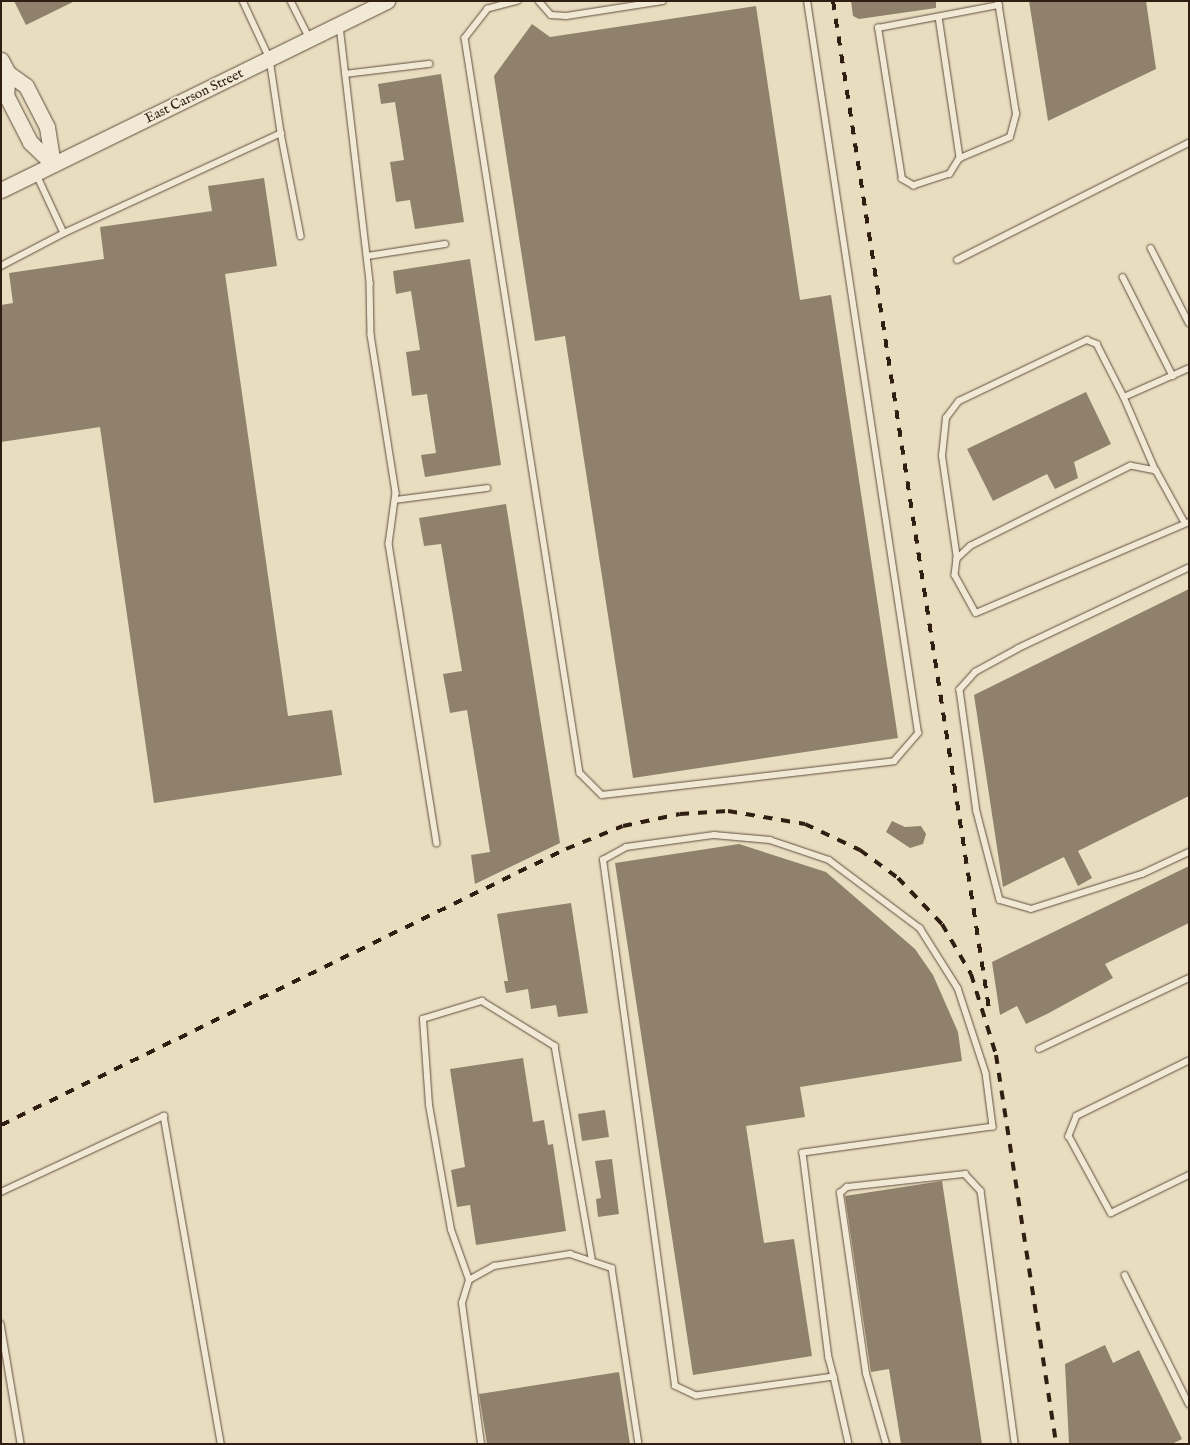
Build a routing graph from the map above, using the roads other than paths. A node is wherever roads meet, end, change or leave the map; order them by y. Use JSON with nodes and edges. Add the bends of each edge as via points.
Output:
{"nodes":[{"id":1,"x":244,"y":1,"type":"edge"},
{"id":2,"x":291,"y":1,"type":"edge"},
{"id":3,"x":387,"y":1,"type":"edge"},
{"id":4,"x":484,"y":1,"type":"edge"},
{"id":5,"x":518,"y":1,"type":"edge"},
{"id":6,"x":539,"y":1,"type":"edge"},
{"id":7,"x":663,"y":1,"type":"edge"},
{"id":8,"x":807,"y":1,"type":"edge"},
{"id":9,"x":999,"y":3,"type":"edge"},
{"id":10,"x":488,"y":9,"type":"junction"},
{"id":11,"x":939,"y":17,"type":"junction"},
{"id":12,"x":340,"y":24,"type":"junction"},
{"id":13,"x":310,"y":39,"type":"junction"},
{"id":14,"x":270,"y":59,"type":"junction"},
{"id":15,"x":1,"y":60,"type":"edge"},
{"id":16,"x":429,"y":64,"type":"dead end"},
{"id":17,"x":8,"y":74,"type":"junction"},
{"id":18,"x":346,"y":74,"type":"junction"},
{"id":19,"x":281,"y":134,"type":"junction"},
{"id":20,"x":1189,"y":143,"type":"edge"},
{"id":21,"x":960,"y":158,"type":"junction"},
{"id":22,"x":53,"y":164,"type":"junction"},
{"id":23,"x":36,"y":173,"type":"junction"},
{"id":24,"x":1,"y":190,"type":"edge"},
{"id":25,"x":64,"y":233,"type":"junction"},
{"id":26,"x":301,"y":236,"type":"dead end"},
{"id":27,"x":445,"y":244,"type":"dead end"},
{"id":28,"x":1152,"y":248,"type":"dead end"},
{"id":29,"x":367,"y":256,"type":"junction"},
{"id":30,"x":957,"y":260,"type":"dead end"},
{"id":31,"x":1,"y":266,"type":"edge"},
{"id":32,"x":1123,"y":277,"type":"dead end"},
{"id":33,"x":1189,"y":323,"type":"edge"},
{"id":34,"x":1189,"y":368,"type":"edge"},
{"id":35,"x":1173,"y":376,"type":"junction"},
{"id":36,"x":1124,"y":397,"type":"junction"},
{"id":37,"x":1156,"y":471,"type":"junction"},
{"id":38,"x":487,"y":488,"type":"dead end"},
{"id":39,"x":395,"y":500,"type":"junction"},
{"id":40,"x":1186,"y":522,"type":"edge"},
{"id":41,"x":957,"y":559,"type":"junction"},
{"id":42,"x":1189,"y":568,"type":"edge"},
{"id":43,"x":437,"y":843,"type":"dead end"},
{"id":44,"x":1189,"y":852,"type":"edge"},
{"id":45,"x":1189,"y":978,"type":"edge"},
{"id":46,"x":1039,"y":1049,"type":"dead end"},
{"id":47,"x":1189,"y":1061,"type":"edge"},
{"id":48,"x":1189,"y":1174,"type":"edge"},
{"id":49,"x":1,"y":1192,"type":"edge"},
{"id":50,"x":592,"y":1258,"type":"junction"},
{"id":51,"x":1125,"y":1275,"type":"dead end"},
{"id":52,"x":469,"y":1280,"type":"junction"},
{"id":53,"x":1,"y":1324,"type":"edge"},
{"id":54,"x":834,"y":1377,"type":"junction"},
{"id":55,"x":1189,"y":1404,"type":"edge"},
{"id":56,"x":21,"y":1444,"type":"edge"},
{"id":57,"x":221,"y":1444,"type":"edge"},
{"id":58,"x":481,"y":1444,"type":"edge"},
{"id":59,"x":639,"y":1444,"type":"edge"},
{"id":60,"x":849,"y":1444,"type":"edge"},
{"id":61,"x":886,"y":1444,"type":"edge"},
{"id":62,"x":1015,"y":1444,"type":"edge"}],
"edges":[{"from":1,"to":14,"type":"lane"},
{"from":2,"to":13,"type":"lane"},
{"from":3,"to":12,"type":"main road","name":"East Carson Street"},
{"from":4,"to":10,"type":"lane"},
{"from":5,"to":10,"type":"lane"},
{"from":6,"to":7,"type":"lane","via":[[551,15],[566,16]]},
{"from":8,"to":10,"type":"lane","via":[[918,733],[894,761],[602,795],[580,773],[465,38]]},
{"from":9,"to":11,"type":"lane"},
{"from":9,"to":21,"type":"lane","via":[[1016,114],[1010,136]]},
{"from":11,"to":21,"type":"lane"},
{"from":11,"to":21,"type":"lane","via":[[878,28],[902,179],[914,186],[950,174]]},
{"from":12,"to":13,"type":"main road","name":"East Carson Street"},
{"from":12,"to":18,"type":"lane"},
{"from":13,"to":14,"type":"main road","name":"East Carson Street"},
{"from":14,"to":19,"type":"lane"},
{"from":14,"to":22,"type":"main road","name":"East Carson Street"},
{"from":15,"to":17,"type":"main road"},
{"from":16,"to":18,"type":"lane"},
{"from":17,"to":22,"type":"main road","via":[[26,86],[47,127]]},
{"from":17,"to":22,"type":"main road","via":[[6,96],[30,142]]},
{"from":18,"to":29,"type":"lane"},
{"from":19,"to":25,"type":"lane"},
{"from":19,"to":26,"type":"lane"},
{"from":20,"to":30,"type":"lane"},
{"from":22,"to":23,"type":"main road","name":"East Carson Street"},
{"from":23,"to":24,"type":"main road","name":"East Carson Street"},
{"from":23,"to":25,"type":"lane"},
{"from":25,"to":31,"type":"lane"},
{"from":27,"to":29,"type":"lane"},
{"from":28,"to":33,"type":"lane"},
{"from":29,"to":39,"type":"lane","via":[[371,335]]},
{"from":32,"to":35,"type":"lane"},
{"from":34,"to":35,"type":"lane"},
{"from":35,"to":36,"type":"lane"},
{"from":36,"to":37,"type":"lane"},
{"from":36,"to":41,"type":"lane","via":[[1097,344],[1087,340],[959,401],[946,418],[942,456]]},
{"from":37,"to":40,"type":"lane"},
{"from":37,"to":41,"type":"lane","via":[[1131,466],[971,546]]},
{"from":38,"to":39,"type":"lane"},
{"from":39,"to":43,"type":"lane","via":[[389,544]]},
{"from":40,"to":41,"type":"lane","via":[[976,613],[955,575]]},
{"from":42,"to":44,"type":"lane","via":[[1018,649],[976,672],[960,690],[977,812],[1000,900],[1031,909],[1142,874]]},
{"from":45,"to":46,"type":"lane"},
{"from":47,"to":48,"type":"lane","via":[[1077,1116],[1069,1136],[1111,1213]]},
{"from":49,"to":57,"type":"lane","via":[[164,1116]]},
{"from":50,"to":52,"type":"lane","via":[[570,1254],[494,1266]]},
{"from":50,"to":52,"type":"lane","via":[[555,1046],[482,1001],[423,1019],[429,1105],[451,1230]]},
{"from":50,"to":59,"type":"lane","via":[[612,1268]]},
{"from":51,"to":55,"type":"lane"},
{"from":52,"to":58,"type":"lane","via":[[462,1303]]},
{"from":53,"to":56,"type":"lane"},
{"from":54,"to":54,"type":"lane","via":[[803,1153],[993,1127],[986,1073],[958,988],[920,928],[829,860],[770,840],[714,835],[626,847],[603,860],[675,1386],[696,1396]]},
{"from":54,"to":60,"type":"lane"},
{"from":61,"to":62,"type":"lane","via":[[866,1374],[840,1194],[847,1187],[965,1174],[981,1191]]}]}
